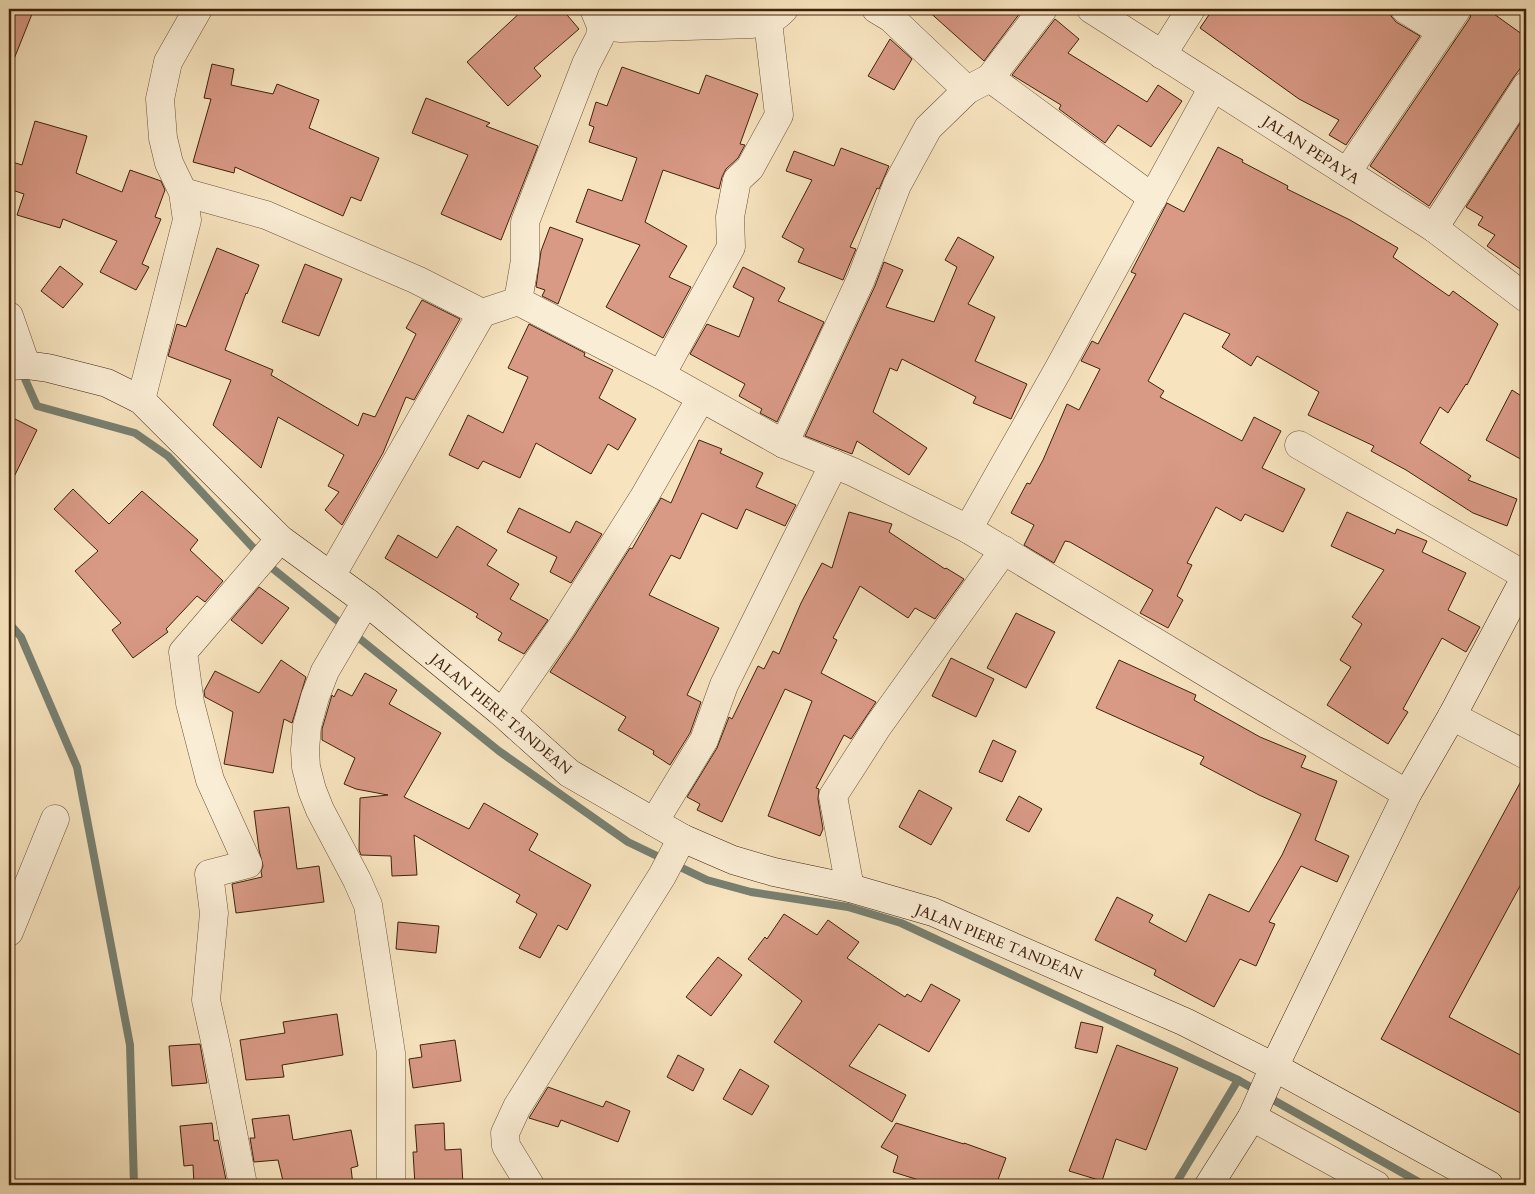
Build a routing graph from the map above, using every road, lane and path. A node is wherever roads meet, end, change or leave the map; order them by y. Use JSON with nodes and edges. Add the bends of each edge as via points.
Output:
{"nodes":[{"id":1,"x":198,"y":9,"type":"edge"},
{"id":2,"x":876,"y":9,"type":"edge"},
{"id":3,"x":1043,"y":9,"type":"edge"},
{"id":4,"x":1091,"y":9,"type":"edge"},
{"id":5,"x":1191,"y":9,"type":"edge"},
{"id":6,"x":1405,"y":9,"type":"edge"},
{"id":7,"x":1457,"y":9,"type":"edge"},
{"id":8,"x":776,"y":15,"type":"edge"},
{"id":9,"x":598,"y":17,"type":"edge"},
{"id":10,"x":1442,"y":32,"type":"junction"},
{"id":11,"x":1162,"y":55,"type":"junction"},
{"id":12,"x":978,"y":84,"type":"junction"},
{"id":13,"x":1526,"y":86,"type":"edge"},
{"id":14,"x":1213,"y":87,"type":"junction"},
{"id":15,"x":1347,"y":172,"type":"junction"},
{"id":16,"x":182,"y":192,"type":"junction"},
{"id":17,"x":1153,"y":198,"type":"junction"},
{"id":18,"x":1434,"y":228,"type":"junction"},
{"id":19,"x":1526,"y":298,"type":"edge"},
{"id":20,"x":518,"y":301,"type":"junction"},
{"id":21,"x":482,"y":312,"type":"junction"},
{"id":22,"x":9,"y":316,"type":"edge"},
{"id":23,"x":19,"y":365,"type":"edge"},
{"id":24,"x":661,"y":375,"type":"junction"},
{"id":25,"x":701,"y":398,"type":"junction"},
{"id":26,"x":142,"y":400,"type":"junction"},
{"id":27,"x":784,"y":444,"type":"junction"},
{"id":28,"x":1299,"y":445,"type":"dead end"},
{"id":29,"x":834,"y":464,"type":"junction"},
{"id":30,"x":968,"y":528,"type":"junction"},
{"id":31,"x":280,"y":538,"type":"junction"},
{"id":32,"x":1004,"y":550,"type":"junction"},
{"id":33,"x":331,"y":576,"type":"junction"},
{"id":34,"x":1526,"y":576,"type":"edge"},
{"id":35,"x":363,"y":609,"type":"junction"},
{"id":36,"x":502,"y":713,"type":"junction"},
{"id":37,"x":1452,"y":716,"type":"junction"},
{"id":38,"x":1526,"y":755,"type":"edge"},
{"id":39,"x":1407,"y":794,"type":"junction"},
{"id":40,"x":55,"y":819,"type":"dead end"},
{"id":41,"x":654,"y":822,"type":"junction"},
{"id":42,"x":680,"y":844,"type":"junction"},
{"id":43,"x":850,"y":888,"type":"junction"},
{"id":44,"x":9,"y":932,"type":"edge"},
{"id":45,"x":1272,"y":1073,"type":"junction"},
{"id":46,"x":1254,"y":1112,"type":"junction"},
{"id":47,"x":243,"y":1185,"type":"edge"},
{"id":48,"x":391,"y":1185,"type":"edge"},
{"id":49,"x":530,"y":1185,"type":"edge"},
{"id":50,"x":1209,"y":1185,"type":"edge"},
{"id":51,"x":1376,"y":1185,"type":"edge"},
{"id":52,"x":1488,"y":1185,"type":"edge"}],
"edges":[{"from":1,"to":16,"type":"street","via":[[168,62],[160,99],[165,146]]},
{"from":2,"to":12,"type":"street"},
{"from":3,"to":12,"type":"street"},
{"from":4,"to":11,"type":"street","name":"JALAN PEPAYA"},
{"from":5,"to":11,"type":"street"},
{"from":6,"to":10,"type":"street"},
{"from":7,"to":10,"type":"street"},
{"from":8,"to":9,"type":"street","via":[[736,26],[621,28]]},
{"from":8,"to":24,"type":"street","via":[[779,116],[750,168],[737,180],[730,217],[731,247]]},
{"from":9,"to":20,"type":"street","via":[[600,37],[586,64],[525,222],[525,260]]},
{"from":10,"to":15,"type":"street"},
{"from":11,"to":14,"type":"street","name":"JALAN PEPAYA"},
{"from":12,"to":17,"type":"street"},
{"from":12,"to":27,"type":"street","via":[[928,128],[897,185],[860,280]]},
{"from":13,"to":18,"type":"street"},
{"from":14,"to":15,"type":"street","name":"JALAN PEPAYA"},
{"from":14,"to":17,"type":"street"},
{"from":15,"to":18,"type":"street","name":"JALAN PEPAYA"},
{"from":16,"to":21,"type":"street","via":[[266,215],[417,280]]},
{"from":16,"to":26,"type":"street","via":[[187,220]]},
{"from":17,"to":30,"type":"street"},
{"from":18,"to":19,"type":"street","name":"JALAN PEPAYA"},
{"from":20,"to":21,"type":"street"},
{"from":20,"to":24,"type":"street"},
{"from":21,"to":33,"type":"street"},
{"from":22,"to":23,"type":"street"},
{"from":23,"to":26,"type":"street","name":"JALAN PIERE TANDEAN","via":[[48,368],[107,382]]},
{"from":24,"to":25,"type":"street"},
{"from":25,"to":27,"type":"street"},
{"from":25,"to":36,"type":"street","via":[[644,497],[561,628]]},
{"from":26,"to":31,"type":"street","name":"JALAN PIERE TANDEAN"},
{"from":27,"to":29,"type":"street"},
{"from":28,"to":34,"type":"street"},
{"from":29,"to":30,"type":"street"},
{"from":29,"to":41,"type":"street","via":[[724,685],[704,740]]},
{"from":30,"to":32,"type":"street"},
{"from":31,"to":33,"type":"street","name":"JALAN PIERE TANDEAN"},
{"from":31,"to":47,"type":"street","via":[[183,652],[190,703],[210,780],[248,864],[209,874],[214,913],[206,1000]]},
{"from":32,"to":39,"type":"street"},
{"from":32,"to":43,"type":"street","via":[[878,726],[833,796]]},
{"from":33,"to":35,"type":"street","name":"JALAN PIERE TANDEAN"},
{"from":34,"to":37,"type":"street"},
{"from":35,"to":36,"type":"street","name":"JALAN PIERE TANDEAN"},
{"from":35,"to":48,"type":"street","via":[[325,671],[307,726],[304,750],[312,790],[320,810],[368,905],[391,1053]]},
{"from":36,"to":41,"type":"street","name":"JALAN PIERE TANDEAN","via":[[569,773]]},
{"from":37,"to":38,"type":"street"},
{"from":37,"to":39,"type":"street"},
{"from":39,"to":45,"type":"street"},
{"from":40,"to":44,"type":"street"},
{"from":41,"to":42,"type":"street","name":"JALAN PIERE TANDEAN"},
{"from":42,"to":43,"type":"street","name":"JALAN PIERE TANDEAN","via":[[774,872]]},
{"from":42,"to":49,"type":"street","via":[[527,1090],[505,1133],[506,1146]]},
{"from":43,"to":45,"type":"street","name":"JALAN PIERE TANDEAN","via":[[933,912],[1186,1022]]},
{"from":45,"to":46,"type":"street"},
{"from":45,"to":52,"type":"street","name":"JALAN PIERE TANDEAN"},
{"from":46,"to":50,"type":"street"},
{"from":46,"to":51,"type":"street"}]}
